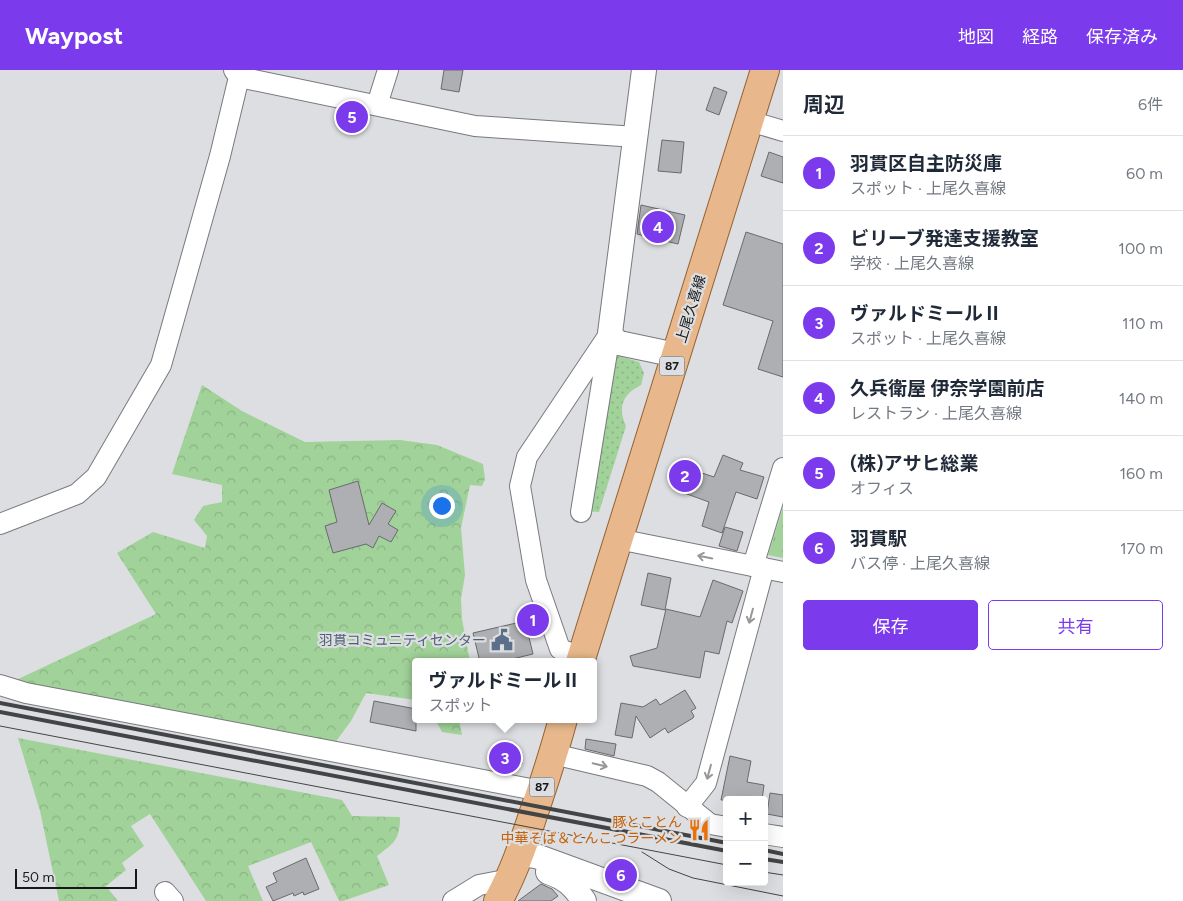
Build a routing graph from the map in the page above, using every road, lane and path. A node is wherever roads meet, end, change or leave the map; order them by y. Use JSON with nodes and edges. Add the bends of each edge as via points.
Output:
{"nodes":[{"id":1,"x":388,"y":70,"type":"edge"},
{"id":2,"x":644,"y":70,"type":"edge"},
{"id":3,"x":765,"y":70,"type":"edge"},
{"id":4,"x":236,"y":74,"type":"edge"},
{"id":5,"x":377,"y":105,"type":"junction"},
{"id":6,"x":750,"y":121,"type":"junction"},
{"id":7,"x":783,"y":131,"type":"edge"},
{"id":8,"x":636,"y":137,"type":"junction"},
{"id":9,"x":610,"y":333,"type":"junction"},
{"id":10,"x":676,"y":355,"type":"junction"},
{"id":11,"x":783,"y":468,"type":"edge"},
{"id":12,"x":581,"y":512,"type":"dead end"},
{"id":13,"x":0,"y":524,"type":"edge"},
{"id":14,"x":618,"y":539,"type":"junction"},
{"id":15,"x":767,"y":569,"type":"edge"},
{"id":16,"x":578,"y":658,"type":"edge"},
{"id":17,"x":580,"y":658,"type":"edge"},
{"id":18,"x":0,"y":685,"type":"edge"},
{"id":19,"x":562,"y":723,"type":"edge"},
{"id":20,"x":553,"y":754,"type":"junction"},
{"id":21,"x":541,"y":790,"type":"junction"},
{"id":22,"x":687,"y":807,"type":"junction"},
{"id":23,"x":723,"y":826,"type":"edge"},
{"id":24,"x":768,"y":835,"type":"edge"},
{"id":25,"x":783,"y":837,"type":"edge"},
{"id":26,"x":509,"y":878,"type":"edge"},
{"id":27,"x":625,"y":888,"type":"junction"},
{"id":28,"x":453,"y":901,"type":"edge"},
{"id":29,"x":584,"y":901,"type":"edge"},
{"id":30,"x":602,"y":901,"type":"edge"},
{"id":31,"x":659,"y":901,"type":"edge"}],
"edges":[{"from":1,"to":5,"type":"street"},
{"from":2,"to":8,"type":"street"},
{"from":3,"to":6,"type":"main road","name":"上尾久喜線","number":"87"},
{"from":4,"to":5,"type":"street"},
{"from":4,"to":13,"type":"street","via":[[220,156],[161,364],[96,478],[77,494]]},
{"from":5,"to":8,"type":"street","via":[[475,126]]},
{"from":6,"to":7,"type":"street"},
{"from":6,"to":10,"type":"main road","name":"上尾久喜線","number":"87"},
{"from":8,"to":9,"type":"street"},
{"from":9,"to":10,"type":"street","via":[[619,343]]},
{"from":9,"to":12,"type":"street"},
{"from":9,"to":16,"type":"street","via":[[527,457],[520,486],[536,580],[560,649]]},
{"from":10,"to":14,"type":"main road","name":"上尾久喜線","number":"87"},
{"from":11,"to":15,"type":"street"},
{"from":15,"to":14,"type":"street","one_way":true},
{"from":14,"to":17,"type":"main road","name":"上尾久喜線","number":"87"},
{"from":15,"to":22,"type":"street","one_way":true,"via":[[706,783]]},
{"from":18,"to":21,"type":"street","via":[[26,693]]},
{"from":19,"to":20,"type":"main road","number":"87"},
{"from":20,"to":21,"type":"main road","number":"87"},
{"from":20,"to":22,"type":"street","one_way":true,"via":[[647,776]]},
{"from":21,"to":26,"type":"main road","number":"87"},
{"from":22,"to":23,"type":"street","via":[[710,824]]},
{"from":24,"to":25,"type":"street"},
{"from":26,"to":27,"type":"street","via":[[536,856]]},
{"from":26,"to":28,"type":"street","via":[[479,885]]},
{"from":26,"to":29,"type":"street","via":[[532,866],[567,880]]},
{"from":27,"to":30,"type":"street"},
{"from":27,"to":31,"type":"street"}]}
